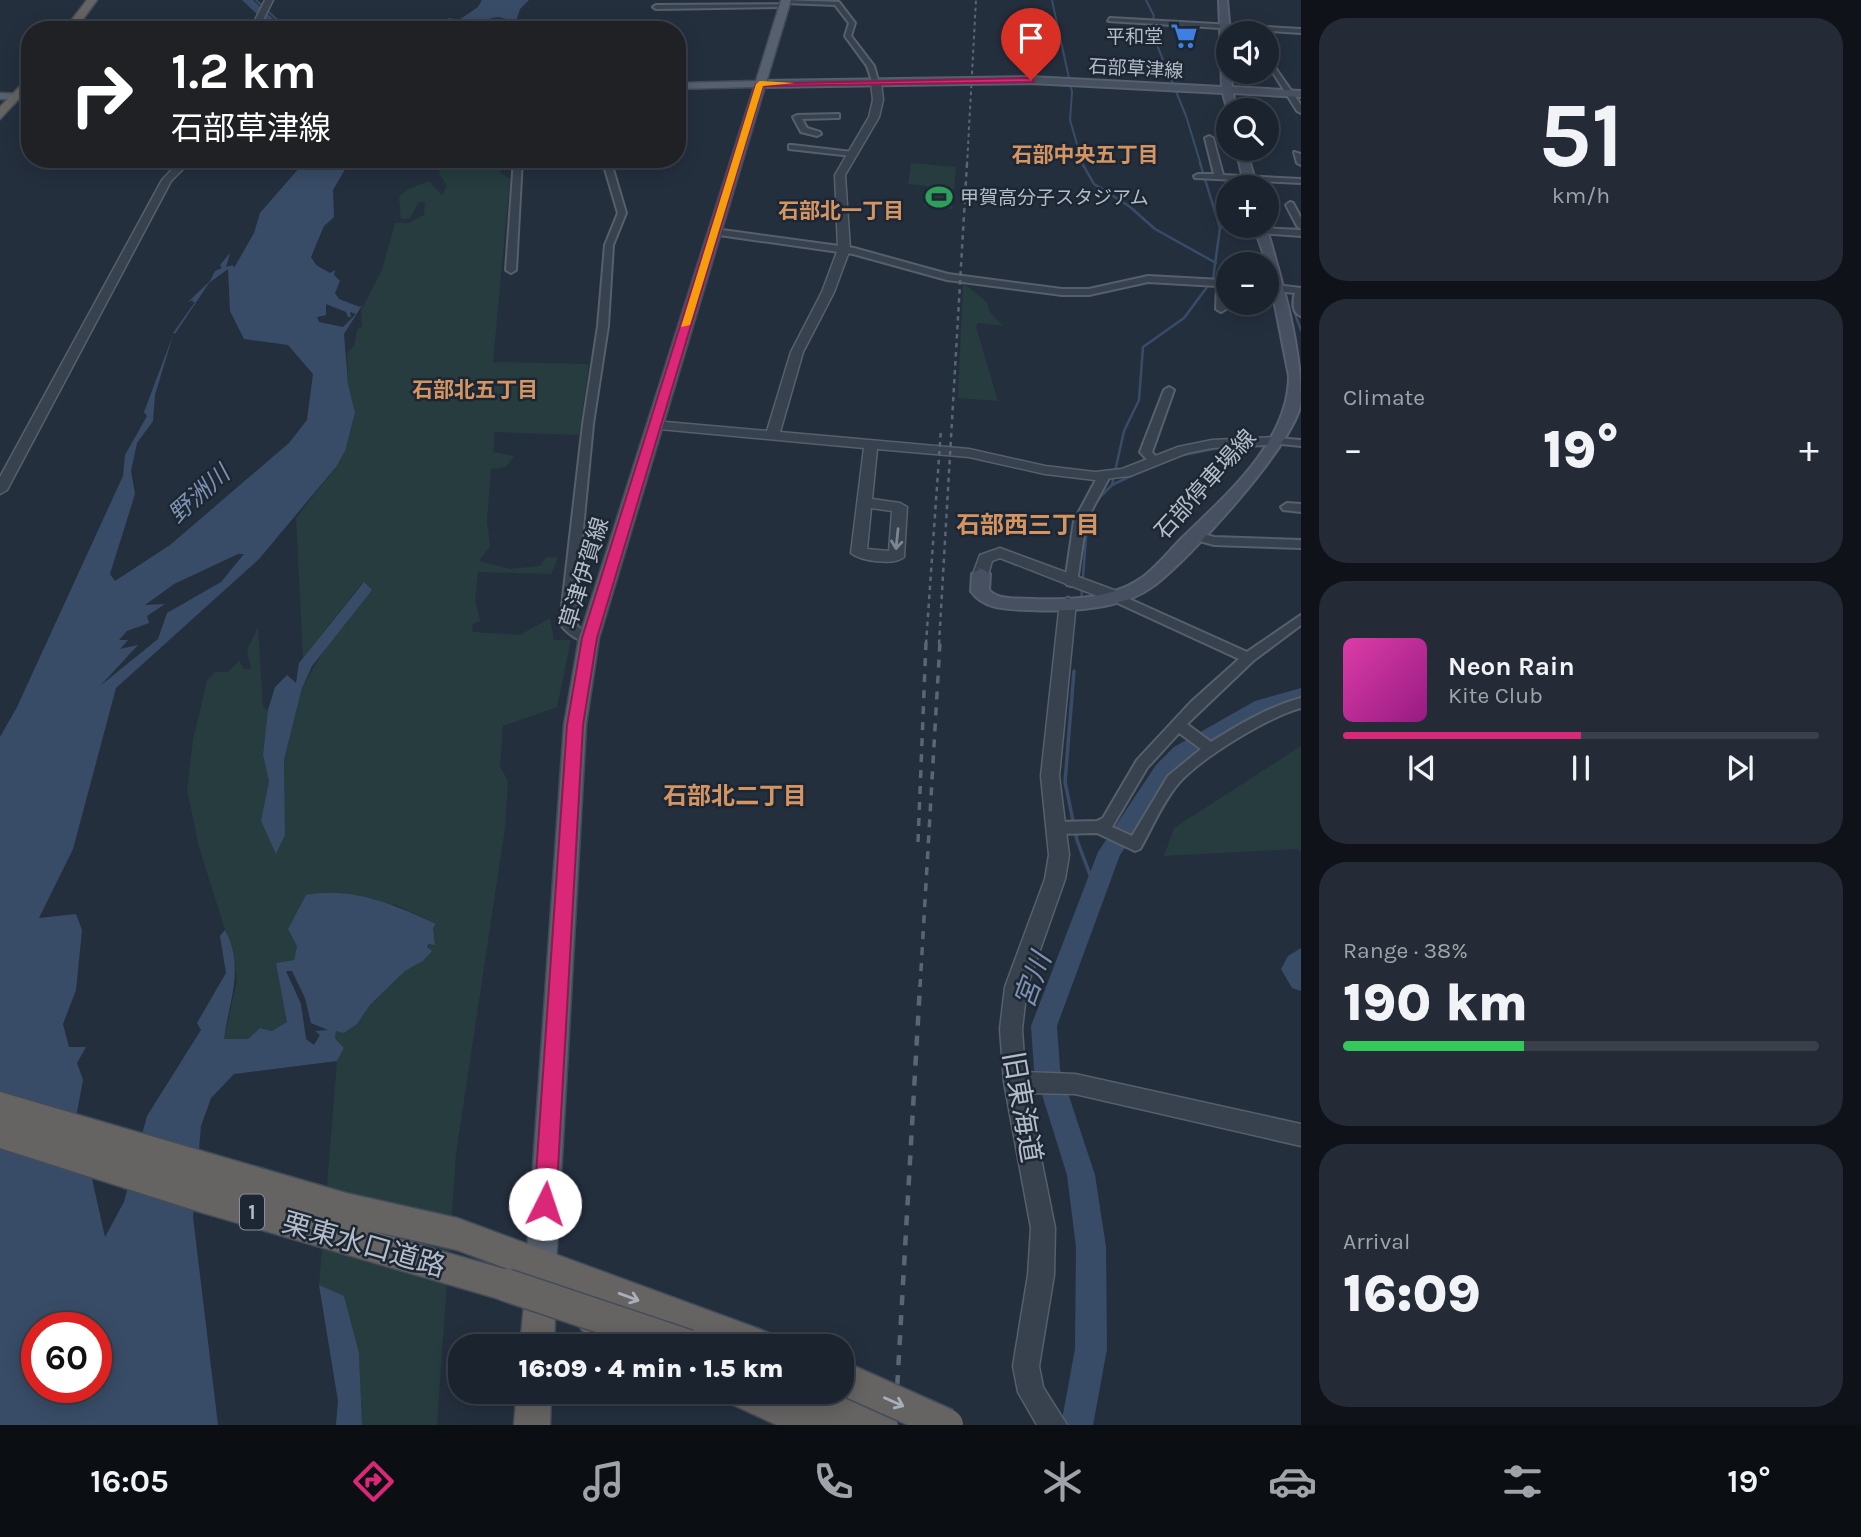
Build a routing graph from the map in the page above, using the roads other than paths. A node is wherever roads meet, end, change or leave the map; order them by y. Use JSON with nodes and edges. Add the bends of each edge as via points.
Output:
{"nodes":[{"id":1,"x":92,"y":0,"type":"edge"},
{"id":2,"x":269,"y":0,"type":"edge"},
{"id":3,"x":1223,"y":0,"type":"edge"},
{"id":4,"x":794,"y":2,"type":"edge"},
{"id":5,"x":656,"y":7,"type":"dead end"},
{"id":6,"x":1110,"y":20,"type":"dead end"},
{"id":7,"x":76,"y":21,"type":"edge"},
{"id":8,"x":259,"y":21,"type":"edge"},
{"id":9,"x":1225,"y":21,"type":"edge"},
{"id":10,"x":1216,"y":25,"type":"edge"},
{"id":11,"x":1279,"y":31,"type":"edge"},
{"id":12,"x":1301,"y":31,"type":"edge"},
{"id":13,"x":21,"y":77,"type":"edge"},
{"id":14,"x":1279,"y":79,"type":"edge"},
{"id":15,"x":876,"y":82,"type":"junction"},
{"id":16,"x":760,"y":84,"type":"junction"},
{"id":17,"x":1225,"y":84,"type":"edge"},
{"id":18,"x":21,"y":85,"type":"edge"},
{"id":19,"x":686,"y":86,"type":"edge"},
{"id":20,"x":1226,"y":90,"type":"junction"},
{"id":21,"x":1287,"y":93,"type":"junction"},
{"id":22,"x":1301,"y":94,"type":"edge"},
{"id":23,"x":4,"y":97,"type":"edge"},
{"id":24,"x":1228,"y":98,"type":"edge"},
{"id":25,"x":1301,"y":111,"type":"edge"},
{"id":26,"x":0,"y":115,"type":"edge"},
{"id":27,"x":817,"y":134,"type":"junction"},
{"id":28,"x":1209,"y":138,"type":"dead end"},
{"id":29,"x":792,"y":147,"type":"dead end"},
{"id":30,"x":821,"y":150,"type":"junction"},
{"id":31,"x":852,"y":154,"type":"junction"},
{"id":32,"x":179,"y":168,"type":"edge"},
{"id":33,"x":517,"y":168,"type":"edge"},
{"id":34,"x":609,"y":168,"type":"edge"},
{"id":35,"x":1218,"y":175,"type":"edge"},
{"id":36,"x":1198,"y":176,"type":"dead end"},
{"id":37,"x":1216,"y":177,"type":"edge"},
{"id":38,"x":1301,"y":181,"type":"edge"},
{"id":39,"x":1279,"y":182,"type":"edge"},
{"id":40,"x":1290,"y":205,"type":"dead end"},
{"id":41,"x":1301,"y":226,"type":"edge"},
{"id":42,"x":1279,"y":230,"type":"edge"},
{"id":43,"x":715,"y":232,"type":"junction"},
{"id":44,"x":1301,"y":233,"type":"edge"},
{"id":45,"x":844,"y":249,"type":"junction"},
{"id":46,"x":511,"y":270,"type":"dead end"},
{"id":47,"x":1216,"y":283,"type":"edge"},
{"id":48,"x":1279,"y":288,"type":"edge"},
{"id":49,"x":1301,"y":291,"type":"edge"},
{"id":50,"x":1279,"y":308,"type":"edge"},
{"id":51,"x":1301,"y":313,"type":"edge"},
{"id":52,"x":1296,"y":352,"type":"edge"},
{"id":53,"x":1169,"y":390,"type":"dead end"},
{"id":54,"x":654,"y":425,"type":"junction"},
{"id":55,"x":772,"y":437,"type":"junction"},
{"id":56,"x":1276,"y":441,"type":"junction"},
{"id":57,"x":871,"y":443,"type":"junction"},
{"id":58,"x":1301,"y":443,"type":"edge"},
{"id":59,"x":1153,"y":460,"type":"junction"},
{"id":60,"x":1104,"y":476,"type":"junction"},
{"id":61,"x":0,"y":490,"type":"edge"},
{"id":62,"x":865,"y":503,"type":"dead end"},
{"id":63,"x":1287,"y":507,"type":"dead end"},
{"id":64,"x":1301,"y":508,"type":"edge"},
{"id":65,"x":1193,"y":535,"type":"junction"},
{"id":66,"x":1301,"y":544,"type":"edge"},
{"id":67,"x":981,"y":574,"type":"joint"},
{"id":68,"x":1077,"y":593,"type":"junction"},
{"id":69,"x":1116,"y":597,"type":"junction"},
{"id":70,"x":1301,"y":619,"type":"edge"},
{"id":71,"x":589,"y":638,"type":"junction"},
{"id":72,"x":1248,"y":657,"type":"junction"},
{"id":73,"x":1301,"y":704,"type":"edge"},
{"id":74,"x":1183,"y":728,"type":"junction"},
{"id":75,"x":1211,"y":749,"type":"junction"},
{"id":76,"x":1058,"y":828,"type":"junction"},
{"id":77,"x":1105,"y":830,"type":"junction"},
{"id":78,"x":1022,"y":1081,"type":"junction"},
{"id":79,"x":0,"y":1106,"type":"edge"},
{"id":80,"x":0,"y":1134,"type":"edge"},
{"id":81,"x":1301,"y":1135,"type":"edge"},
{"id":82,"x":541,"y":1266,"type":"junction"},
{"id":83,"x":538,"y":1334,"type":"edge"},
{"id":84,"x":608,"y":1334,"type":"edge"},
{"id":85,"x":652,"y":1334,"type":"edge"},
{"id":86,"x":728,"y":1334,"type":"edge"},
{"id":87,"x":854,"y":1383,"type":"edge"},
{"id":88,"x":534,"y":1404,"type":"edge"},
{"id":89,"x":770,"y":1404,"type":"edge"},
{"id":90,"x":831,"y":1404,"type":"edge"},
{"id":91,"x":1049,"y":1419,"type":"edge"},
{"id":92,"x":533,"y":1425,"type":"edge"},
{"id":93,"x":817,"y":1425,"type":"edge"},
{"id":94,"x":879,"y":1425,"type":"edge"},
{"id":95,"x":947,"y":1425,"type":"edge"}],
"edges":[{"from":1,"to":7,"type":"highway"},
{"from":2,"to":8,"type":"street"},
{"from":3,"to":9,"type":"main road"},
{"from":4,"to":5,"type":"street"},
{"from":4,"to":15,"type":"street","via":[[837,3],[852,23],[848,36]]},
{"from":4,"to":16,"type":"main road","name":"草津伊賀線"},
{"from":6,"to":10,"type":"street"},
{"from":11,"to":12,"type":"street"},
{"from":13,"to":23,"type":"highway"},
{"from":14,"to":21,"type":"street"},
{"from":15,"to":16,"type":"main road","name":"石部草津線"},
{"from":15,"to":20,"type":"main road","name":"石部草津線","via":[[1031,80]]},
{"from":15,"to":31,"type":"street","via":[[874,117]]},
{"from":16,"to":19,"type":"main road"},
{"from":16,"to":43,"type":"main road","name":"草津伊賀線"},
{"from":17,"to":20,"type":"main road"},
{"from":18,"to":23,"type":"highway"},
{"from":20,"to":21,"type":"main road","name":"石部草津線"},
{"from":20,"to":24,"type":"main road"},
{"from":21,"to":22,"type":"main road","name":"石部草津線"},
{"from":21,"to":25,"type":"street"},
{"from":23,"to":26,"type":"highway"},
{"from":27,"to":27,"type":"street","via":[[823,134],[836,113],[797,117],[804,130]]},
{"from":27,"to":30,"type":"street"},
{"from":28,"to":35,"type":"street"},
{"from":29,"to":30,"type":"street"},
{"from":30,"to":31,"type":"street"},
{"from":31,"to":45,"type":"street","via":[[838,184]]},
{"from":32,"to":61,"type":"street","via":[[167,180]]},
{"from":33,"to":46,"type":"street"},
{"from":34,"to":71,"type":"street","via":[[622,213],[609,245],[567,624]]},
{"from":36,"to":37,"type":"street"},
{"from":38,"to":39,"type":"street"},
{"from":40,"to":41,"type":"street"},
{"from":42,"to":44,"type":"street"},
{"from":43,"to":45,"type":"street"},
{"from":43,"to":54,"type":"main road","name":"草津伊賀線"},
{"from":45,"to":47,"type":"street","via":[[947,277],[1062,292],[1089,292],[1149,279]]},
{"from":45,"to":55,"type":"street","via":[[797,352]]},
{"from":48,"to":49,"type":"street"},
{"from":49,"to":51,"type":"street","via":[[1297,302]]},
{"from":50,"to":52,"type":"main road","name":"石部停車場線"},
{"from":52,"to":56,"type":"main road","name":"石部停車場線","via":[[1292,414]]},
{"from":53,"to":59,"type":"street","via":[[1148,439],[1146,452]]},
{"from":54,"to":55,"type":"street"},
{"from":54,"to":71,"type":"main road","name":"草津伊賀線"},
{"from":55,"to":57,"type":"street"},
{"from":56,"to":58,"type":"street"},
{"from":56,"to":59,"type":"street","via":[[1212,444]]},
{"from":56,"to":65,"type":"main road","name":"石部停車場線"},
{"from":57,"to":60,"type":"street","via":[[979,454],[1045,470]]},
{"from":57,"to":62,"type":"street"},
{"from":59,"to":60,"type":"street"},
{"from":60,"to":68,"type":"street","via":[[1080,521]]},
{"from":63,"to":64,"type":"street"},
{"from":65,"to":66,"type":"street","via":[[1214,541]]},
{"from":65,"to":69,"type":"main road","name":"石部停車場線","via":[[1146,583]]},
{"from":67,"to":68,"type":"main road","via":[[980,591],[991,600],[1011,603]]},
{"from":67,"to":68,"type":"street","via":[[985,558],[1000,553]]},
{"from":68,"to":69,"type":"street"},
{"from":68,"to":76,"type":"street","name":"旧東海道","via":[[1050,776]]},
{"from":69,"to":72,"type":"street"},
{"from":70,"to":72,"type":"street"},
{"from":71,"to":82,"type":"main road","name":"草津伊賀線","via":[[574,738]]},
{"from":72,"to":74,"type":"street"},
{"from":73,"to":75,"type":"street","via":[[1276,710]]},
{"from":74,"to":75,"type":"street"},
{"from":74,"to":77,"type":"street","via":[[1142,764]]},
{"from":75,"to":77,"type":"street","via":[[1174,780],[1135,845]]},
{"from":76,"to":77,"type":"street"},
{"from":76,"to":78,"type":"street","name":"旧東海道","via":[[1055,879],[1016,986],[1011,1029]]},
{"from":78,"to":81,"type":"street","via":[[1075,1084]]},
{"from":78,"to":91,"type":"street","name":"旧東海道","via":[[1043,1228],[1041,1275],[1026,1366],[1031,1392]]},
{"from":79,"to":82,"type":"highway","name":"栗東水口道路","number":"1","via":[[346,1209],[457,1234]]},
{"from":80,"to":85,"type":"highway","name":"栗東水口道路","number":"1","bridge":true,"via":[[506,1285]]},
{"from":82,"to":83,"type":"highway"},
{"from":82,"to":84,"type":"highway","number":"1","via":[[576,1294]]},
{"from":82,"to":86,"type":"highway","number":"1","one_way":true},
{"from":87,"to":95,"type":"highway","one_way":true,"bridge":true},
{"from":88,"to":92,"type":"highway"},
{"from":89,"to":93,"type":"highway"},
{"from":90,"to":94,"type":"highway"}]}
